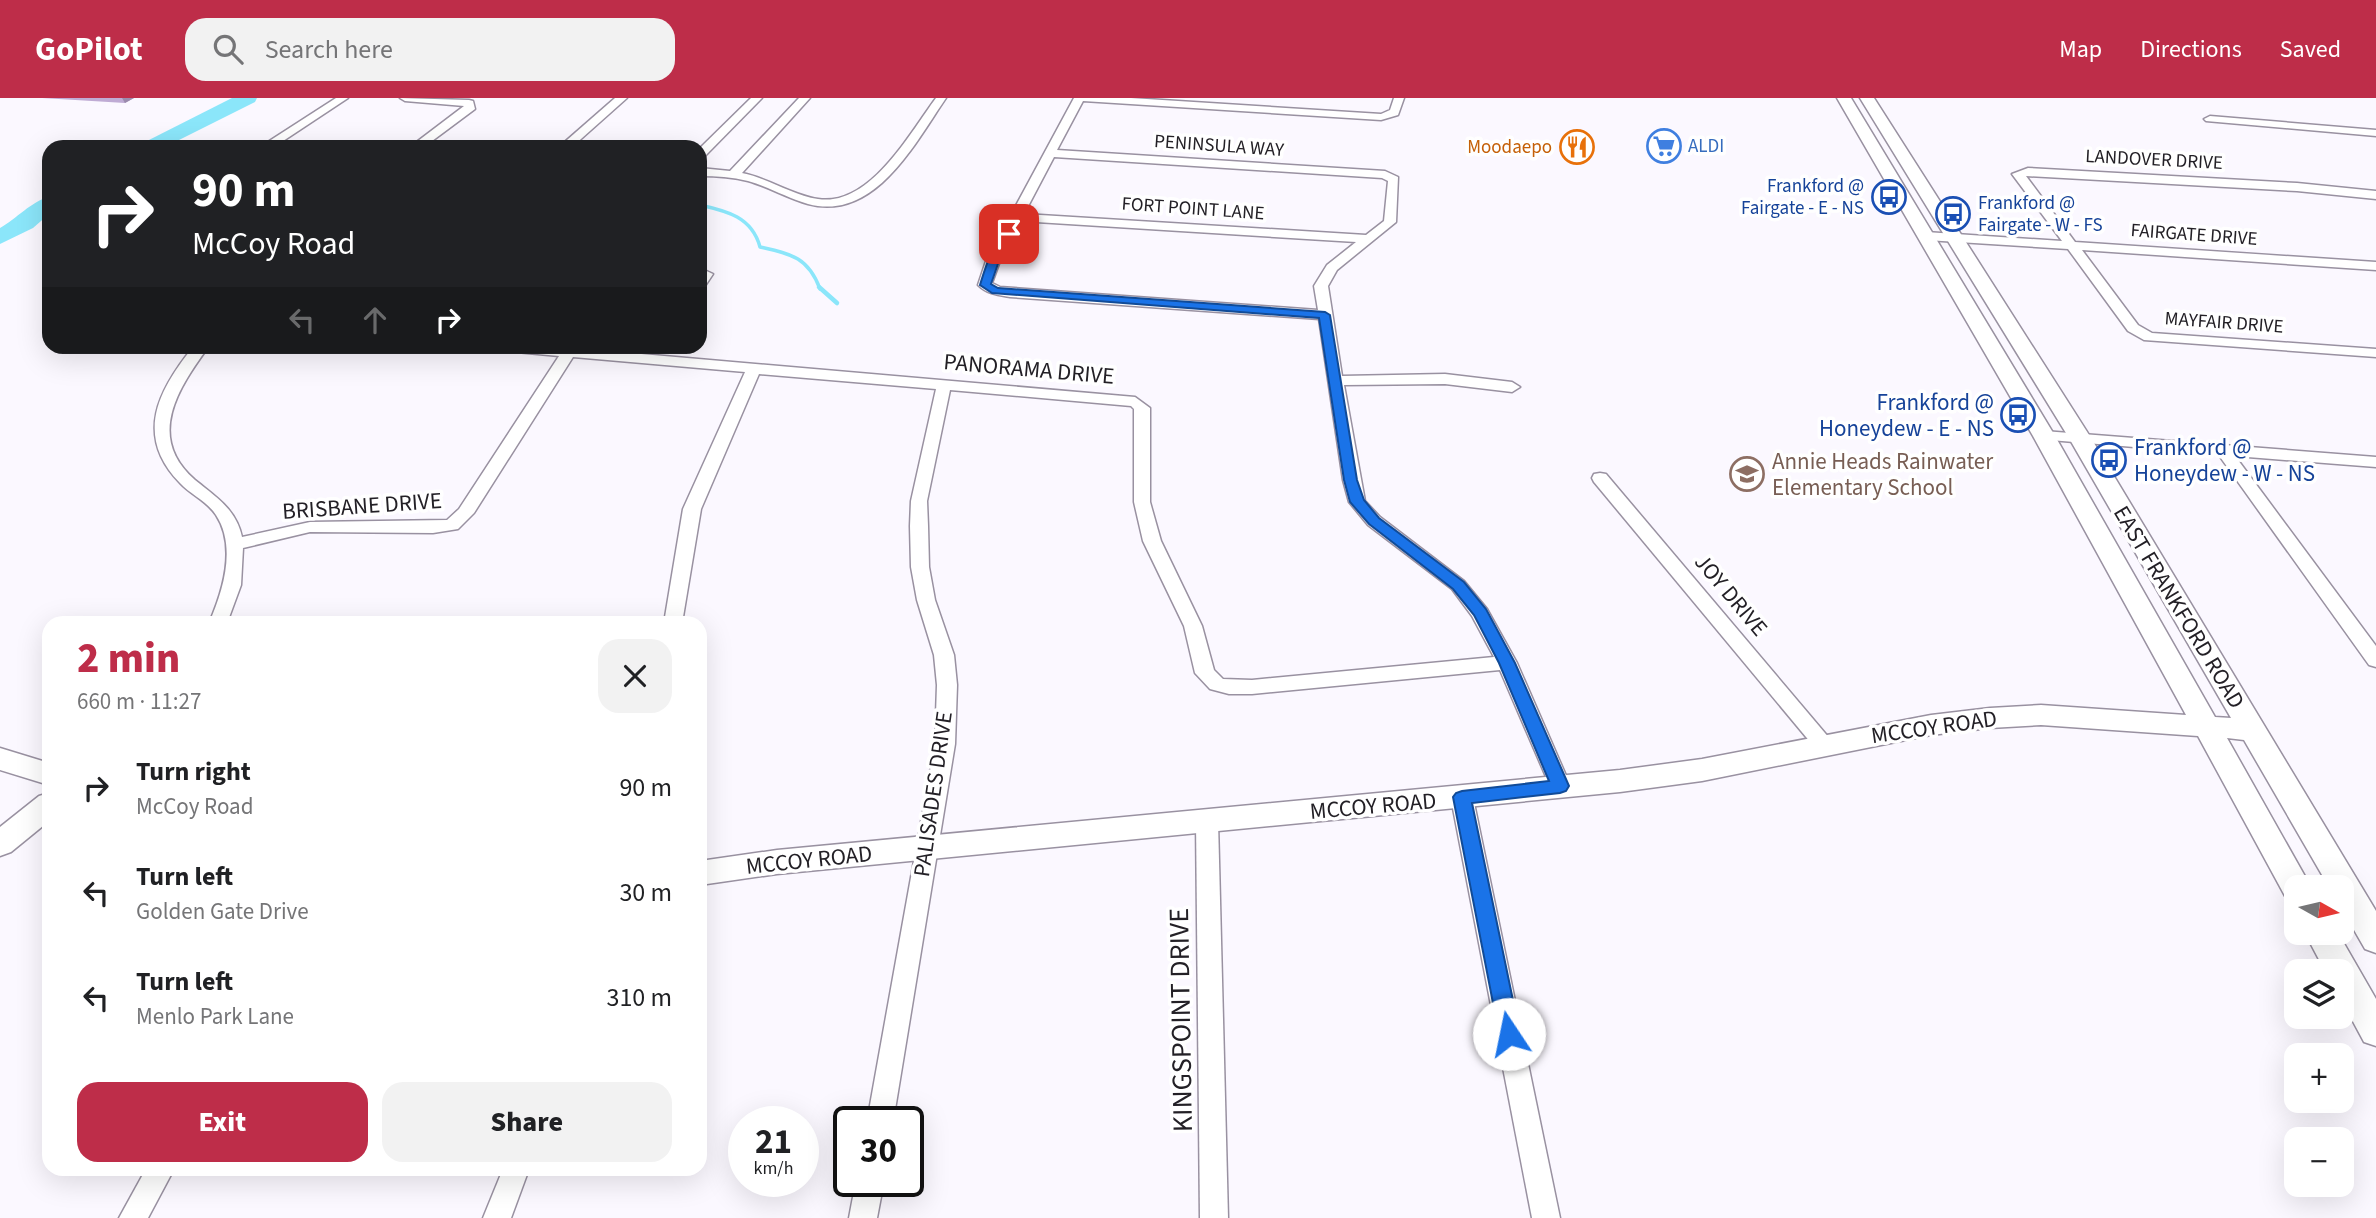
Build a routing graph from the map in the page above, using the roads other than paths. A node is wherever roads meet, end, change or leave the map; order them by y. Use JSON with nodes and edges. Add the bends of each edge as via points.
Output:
{"nodes":[{"id":1,"x":343,"y":98,"type":"edge"},
{"id":2,"x":405,"y":98,"type":"edge"},
{"id":3,"x":622,"y":98,"type":"edge"},
{"id":4,"x":757,"y":98,"type":"edge"},
{"id":5,"x":805,"y":98,"type":"edge"},
{"id":6,"x":941,"y":98,"type":"edge"},
{"id":7,"x":1079,"y":98,"type":"edge"},
{"id":8,"x":1399,"y":98,"type":"edge"},
{"id":9,"x":1844,"y":98,"type":"edge"},
{"id":10,"x":1867,"y":98,"type":"edge"},
{"id":11,"x":2210,"y":119,"type":"dead end"},
{"id":12,"x":1860,"y":124,"type":"junction"},
{"id":13,"x":1884,"y":126,"type":"junction"},
{"id":14,"x":2376,"y":133,"type":"edge"},
{"id":15,"x":277,"y":140,"type":"edge"},
{"id":16,"x":426,"y":140,"type":"edge"},
{"id":17,"x":573,"y":140,"type":"edge"},
{"id":18,"x":707,"y":148,"type":"edge"},
{"id":19,"x":1051,"y":153,"type":"junction"},
{"id":20,"x":707,"y":173,"type":"edge"},
{"id":21,"x":733,"y":175,"type":"junction"},
{"id":22,"x":2376,"y":195,"type":"edge"},
{"id":23,"x":1018,"y":217,"type":"junction"},
{"id":24,"x":1926,"y":236,"type":"junction"},
{"id":25,"x":1955,"y":238,"type":"junction"},
{"id":26,"x":1367,"y":239,"type":"junction"},
{"id":27,"x":2069,"y":246,"type":"junction"},
{"id":28,"x":2376,"y":265,"type":"edge"},
{"id":29,"x":1325,"y":315,"type":"junction"},
{"id":30,"x":2376,"y":353,"type":"edge"},
{"id":31,"x":195,"y":354,"type":"edge"},
{"id":32,"x":567,"y":354,"type":"edge"},
{"id":33,"x":580,"y":354,"type":"edge"},
{"id":34,"x":754,"y":369,"type":"junction"},
{"id":35,"x":1335,"y":381,"type":"junction"},
{"id":36,"x":944,"y":385,"type":"junction"},
{"id":37,"x":1512,"y":387,"type":"dead end"},
{"id":38,"x":2044,"y":436,"type":"junction"},
{"id":39,"x":2080,"y":438,"type":"junction"},
{"id":40,"x":2222,"y":449,"type":"junction"},
{"id":41,"x":2376,"y":462,"type":"edge"},
{"id":42,"x":1600,"y":478,"type":"dead end"},
{"id":43,"x":236,"y":544,"type":"junction"},
{"id":44,"x":221,"y":616,"type":"edge"},
{"id":45,"x":674,"y":616,"type":"edge"},
{"id":46,"x":2376,"y":660,"type":"edge"},
{"id":47,"x":1507,"y":663,"type":"junction"},
{"id":48,"x":2208,"y":728,"type":"junction"},
{"id":49,"x":2252,"y":730,"type":"junction"},
{"id":50,"x":1823,"y":744,"type":"junction"},
{"id":51,"x":0,"y":759,"type":"edge"},
{"id":52,"x":42,"y":772,"type":"edge"},
{"id":53,"x":1560,"y":786,"type":"junction"},
{"id":54,"x":1462,"y":797,"type":"junction"},
{"id":55,"x":42,"y":810,"type":"edge"},
{"id":56,"x":1207,"y":821,"type":"junction"},
{"id":57,"x":0,"y":844,"type":"edge"},
{"id":58,"x":927,"y":848,"type":"junction"},
{"id":59,"x":707,"y":872,"type":"edge"},
{"id":60,"x":2289,"y":875,"type":"edge"},
{"id":61,"x":2376,"y":940,"type":"edge"},
{"id":62,"x":2328,"y":945,"type":"edge"},
{"id":63,"x":2376,"y":1031,"type":"edge"},
{"id":64,"x":883,"y":1106,"type":"edge"},
{"id":65,"x":157,"y":1176,"type":"edge"},
{"id":66,"x":513,"y":1176,"type":"edge"},
{"id":67,"x":867,"y":1197,"type":"edge"},
{"id":68,"x":133,"y":1218,"type":"edge"},
{"id":69,"x":498,"y":1218,"type":"edge"},
{"id":70,"x":863,"y":1218,"type":"edge"},
{"id":71,"x":1214,"y":1218,"type":"edge"},
{"id":72,"x":1546,"y":1218,"type":"edge"}],
"edges":[{"from":1,"to":15,"type":"street"},
{"from":2,"to":16,"type":"street","via":[[469,103],[470,109]]},
{"from":3,"to":17,"type":"street"},
{"from":4,"to":18,"type":"street"},
{"from":5,"to":21,"type":"street"},
{"from":6,"to":21,"type":"street","via":[[882,178],[853,199],[831,205],[817,203]]},
{"from":7,"to":8,"type":"street","via":[[1381,117],[1396,112]]},
{"from":7,"to":19,"type":"street"},
{"from":9,"to":12,"type":"main road","name":"EAST FRANKFORD ROAD"},
{"from":10,"to":13,"type":"main road","name":"EAST FRANKFORD ROAD"},
{"from":11,"to":14,"type":"street"},
{"from":12,"to":13,"type":"main road"},
{"from":12,"to":24,"type":"main road","name":"EAST FRANKFORD ROAD"},
{"from":13,"to":25,"type":"main road","name":"EAST FRANKFORD ROAD"},
{"from":19,"to":23,"type":"street"},
{"from":19,"to":26,"type":"street","name":"PENINSULA WAY","via":[[1385,175],[1394,180],[1392,215],[1385,227]]},
{"from":20,"to":21,"type":"street"},
{"from":22,"to":27,"type":"street","name":"LANDOVER DRIVE","via":[[2284,186],[2018,174]]},
{"from":23,"to":26,"type":"street","name":"FORT POINT LANE"},
{"from":23,"to":29,"type":"street","via":[[985,285],[996,291]]},
{"from":24,"to":25,"type":"street","name":"FAIRGATE DRIVE"},
{"from":24,"to":38,"type":"main road","name":"EAST FRANKFORD ROAD"},
{"from":25,"to":27,"type":"street","name":"FAIRGATE DRIVE"},
{"from":25,"to":39,"type":"main road","name":"EAST FRANKFORD ROAD"},
{"from":26,"to":29,"type":"street","via":[[1326,275],[1321,286]]},
{"from":27,"to":28,"type":"street","name":"FAIRGATE DRIVE"},
{"from":27,"to":30,"type":"street","name":"MAYFAIR DRIVE","via":[[2133,328],[2149,337]]},
{"from":29,"to":35,"type":"street"},
{"from":31,"to":43,"type":"street","via":[[167,394],[161,438],[185,480],[201,489],[226,516]]},
{"from":32,"to":43,"type":"street","name":"BRISBANE DRIVE","via":[[465,513],[452,525],[310,527]]},
{"from":33,"to":34,"type":"street","name":"PANORAMA DRIVE"},
{"from":34,"to":36,"type":"street","name":"PANORAMA DRIVE"},
{"from":34,"to":45,"type":"street","via":[[692,509]]},
{"from":35,"to":37,"type":"street","via":[[1445,379]]},
{"from":35,"to":47,"type":"street","via":[[1357,502],[1374,521],[1458,585],[1480,613]]},
{"from":36,"to":47,"type":"street","name":"PANORAMA DRIVE","via":[[1118,399],[1142,408],[1142,502],[1152,541],[1193,626],[1205,673],[1217,684],[1252,687]]},
{"from":36,"to":58,"type":"street","name":"PALISADES DRIVE","via":[[919,501],[920,567],[944,655],[947,685],[945,744]]},
{"from":38,"to":39,"type":"street"},
{"from":38,"to":48,"type":"main road","name":"EAST FRANKFORD ROAD"},
{"from":39,"to":40,"type":"street"},
{"from":39,"to":49,"type":"main road","name":"EAST FRANKFORD ROAD"},
{"from":40,"to":41,"type":"street"},
{"from":40,"to":46,"type":"street"},
{"from":42,"to":50,"type":"street","name":"JOY DRIVE"},
{"from":43,"to":44,"type":"street","via":[[230,596]]},
{"from":47,"to":53,"type":"street"},
{"from":48,"to":49,"type":"main road","name":"MCCOY ROAD"},
{"from":48,"to":50,"type":"main road","name":"MCCOY ROAD","via":[[2041,715],[1931,724]]},
{"from":48,"to":60,"type":"main road","name":"EAST FRANKFORD ROAD"},
{"from":49,"to":61,"type":"main road","name":"EAST FRANKFORD ROAD"},
{"from":50,"to":53,"type":"main road","name":"MCCOY ROAD","via":[[1702,770]]},
{"from":51,"to":52,"type":"main road"},
{"from":53,"to":54,"type":"main road","name":"MCCOY ROAD"},
{"from":54,"to":56,"type":"main road","name":"MCCOY ROAD"},
{"from":54,"to":72,"type":"street"},
{"from":55,"to":57,"type":"main road"},
{"from":56,"to":58,"type":"main road","name":"MCCOY ROAD"},
{"from":56,"to":71,"type":"street","name":"KINGSPOINT DRIVE"},
{"from":58,"to":59,"type":"main road","name":"MCCOY ROAD"},
{"from":58,"to":64,"type":"street","name":"PALISADES DRIVE"},
{"from":62,"to":63,"type":"main road"},
{"from":65,"to":68,"type":"street"},
{"from":66,"to":69,"type":"street"},
{"from":67,"to":70,"type":"street"}]}
